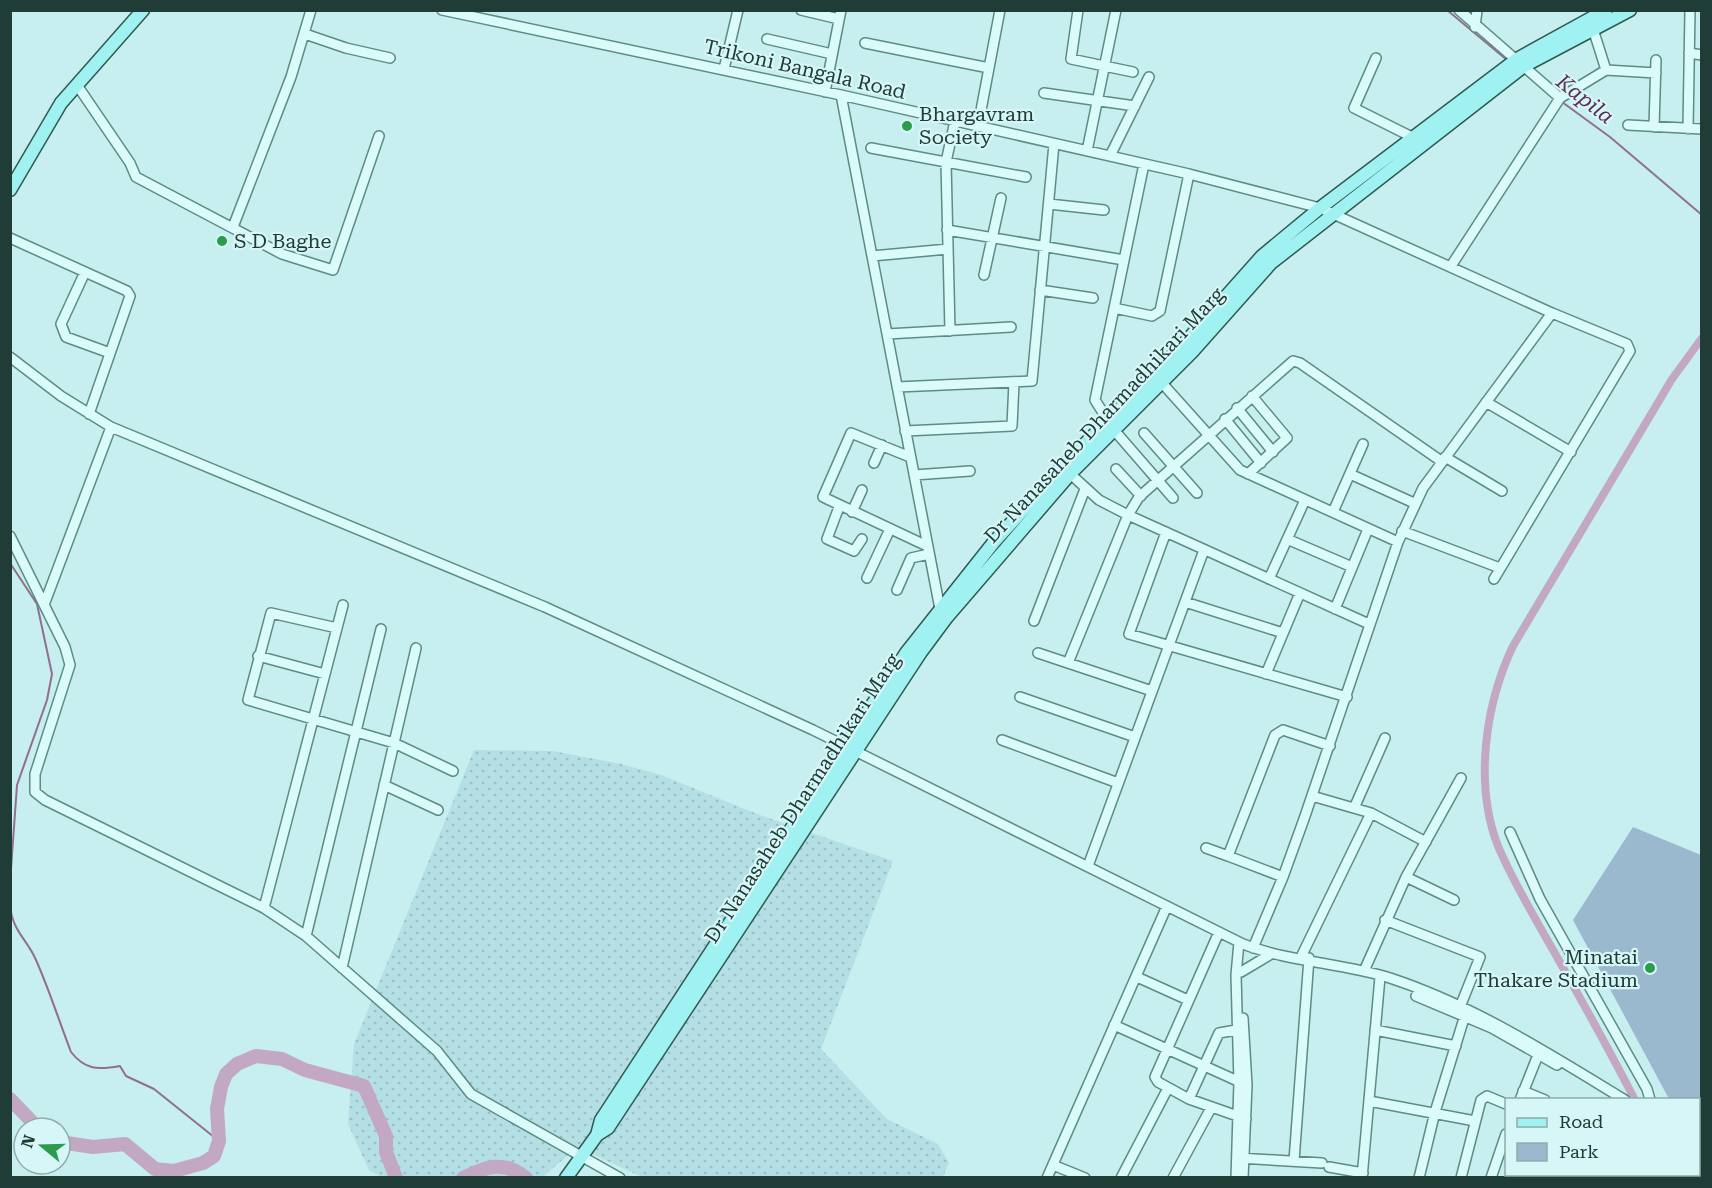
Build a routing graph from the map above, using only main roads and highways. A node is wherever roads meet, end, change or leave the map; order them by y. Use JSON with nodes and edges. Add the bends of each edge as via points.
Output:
{"nodes":[{"id":1,"x":143,"y":10,"type":"edge"},
{"id":2,"x":1606,"y":10,"type":"edge"},
{"id":3,"x":1630,"y":10,"type":"edge"},
{"id":4,"x":1521,"y":62,"type":"junction"},
{"id":5,"x":1418,"y":141,"type":"junction"},
{"id":6,"x":10,"y":190,"type":"edge"},
{"id":7,"x":1110,"y":425,"type":"junction"},
{"id":8,"x":566,"y":1178,"type":"edge"}],
"edges":[{"from":1,"to":6,"type":"main road","via":[[61,103]]},
{"from":2,"to":4,"type":"main road","name":"Dr Nanasaheb Dharmadhikari Marg"},
{"from":3,"to":4,"type":"main road","name":"Dr Nanasaheb Dharmadhikari Marg"},
{"from":4,"to":5,"type":"main road","name":"Dr Nanasaheb Dharmadhikari Marg"},
{"from":5,"to":7,"type":"main road","name":"Dr Nanasaheb Dharmadhikari Marg","via":[[1271,263],[1162,383]]},
{"from":5,"to":7,"type":"main road","name":"Dr Nanasaheb Dharmadhikari Marg","via":[[1320,208],[1262,256]]},
{"from":7,"to":8,"type":"main road","name":"Dr Nanasaheb Dharmadhikari Marg","via":[[906,652],[850,749]]}]}
